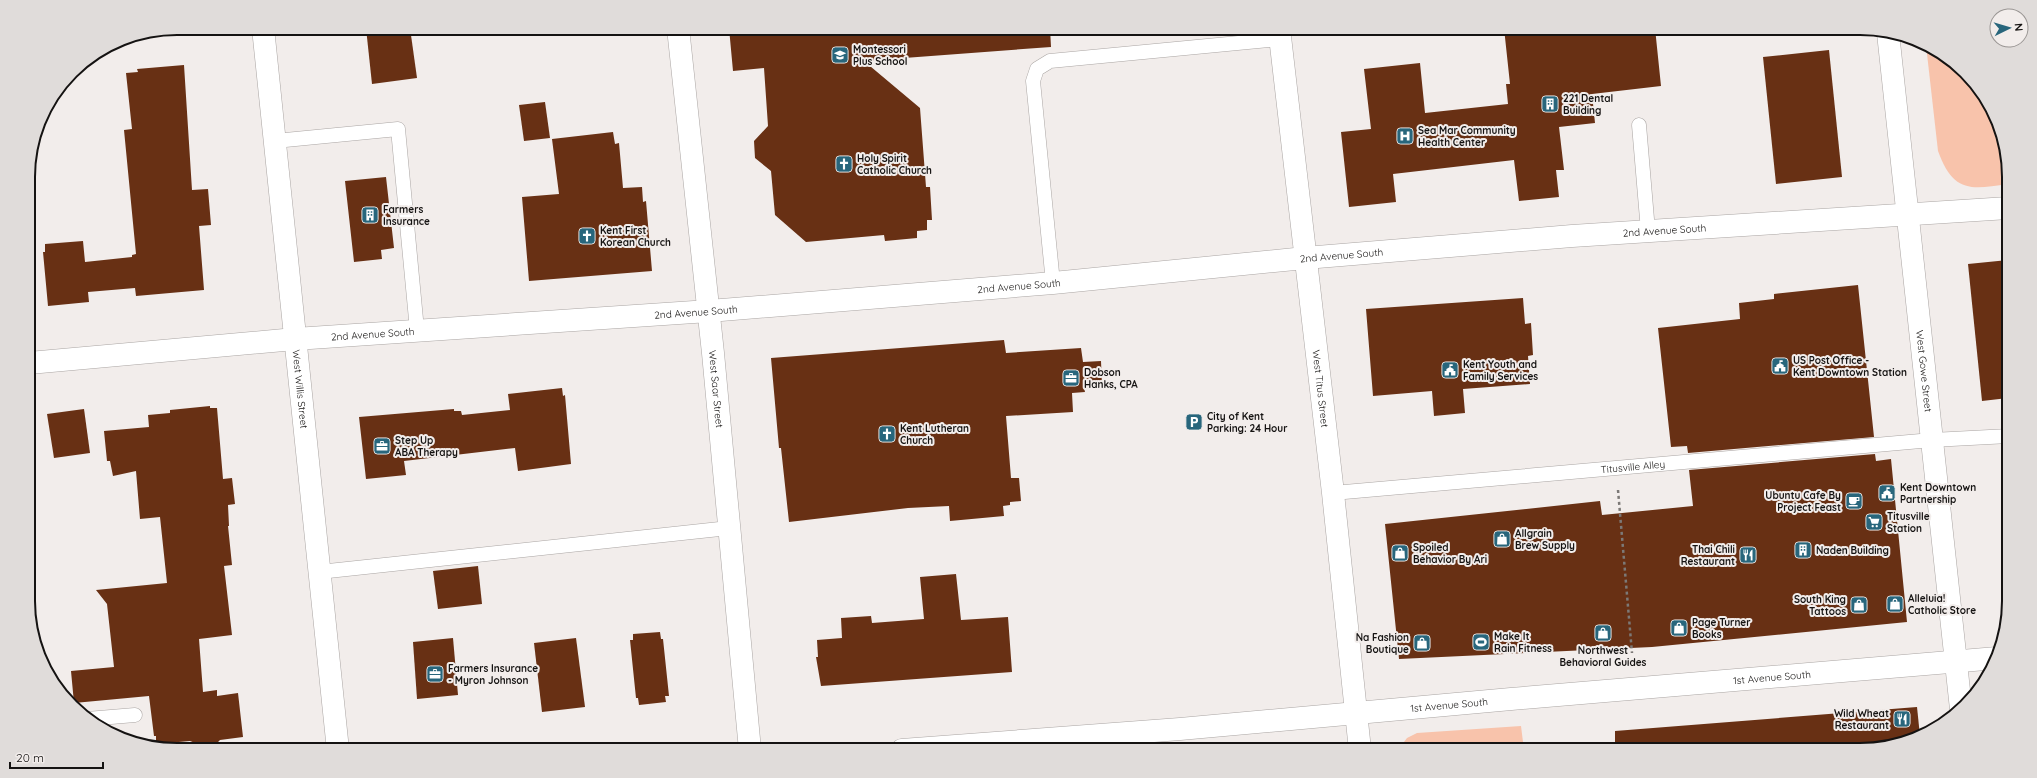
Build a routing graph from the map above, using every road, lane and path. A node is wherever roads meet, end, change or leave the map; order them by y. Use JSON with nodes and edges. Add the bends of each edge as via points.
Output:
{"nodes":[{"id":1,"x":264,"y":35,"type":"edge"},
{"id":2,"x":679,"y":35,"type":"edge"},
{"id":3,"x":1271,"y":35,"type":"edge"},
{"id":4,"x":1280,"y":35,"type":"edge"},
{"id":5,"x":1889,"y":38,"type":"edge"},
{"id":6,"x":1640,"y":125,"type":"dead end"},
{"id":7,"x":275,"y":140,"type":"junction"},
{"id":8,"x":2002,"y":208,"type":"edge"},
{"id":9,"x":1908,"y":215,"type":"junction"},
{"id":10,"x":1648,"y":231,"type":"junction"},
{"id":11,"x":1305,"y":258,"type":"junction"},
{"id":12,"x":1053,"y":283,"type":"junction"},
{"id":13,"x":708,"y":311,"type":"junction"},
{"id":14,"x":417,"y":330,"type":"junction"},
{"id":15,"x":295,"y":339,"type":"junction"},
{"id":16,"x":35,"y":362,"type":"edge"},
{"id":17,"x":2002,"y":436,"type":"edge"},
{"id":18,"x":1932,"y":440,"type":"junction"},
{"id":19,"x":1616,"y":468,"type":"junction"},
{"id":20,"x":1333,"y":493,"type":"junction"},
{"id":21,"x":729,"y":528,"type":"junction"},
{"id":22,"x":319,"y":572,"type":"junction"},
{"id":23,"x":1632,"y":654,"type":"dead end"},
{"id":24,"x":1990,"y":658,"type":"edge"},
{"id":25,"x":1956,"y":660,"type":"junction"},
{"id":26,"x":1960,"y":703,"type":"edge"},
{"id":27,"x":1356,"y":714,"type":"junction"},
{"id":28,"x":135,"y":715,"type":"dead end"},
{"id":29,"x":97,"y":718,"type":"edge"},
{"id":30,"x":337,"y":743,"type":"edge"},
{"id":31,"x":749,"y":743,"type":"edge"},
{"id":32,"x":990,"y":743,"type":"edge"},
{"id":33,"x":1359,"y":743,"type":"edge"}],
"edges":[{"from":1,"to":7,"type":"street","name":"West Willis Street"},
{"from":2,"to":13,"type":"street","name":"West Saar Street"},
{"from":3,"to":12,"type":"lane","via":[[1050,61],[1037,69],[1033,81]]},
{"from":4,"to":11,"type":"street","name":"West Titus Street"},
{"from":5,"to":9,"type":"street","name":"West Gowe Street"},
{"from":6,"to":10,"type":"lane"},
{"from":7,"to":14,"type":"lane","via":[[398,129]]},
{"from":7,"to":15,"type":"street","name":"West Willis Street"},
{"from":8,"to":9,"type":"street","name":"2nd Avenue South"},
{"from":9,"to":10,"type":"street","name":"2nd Avenue South"},
{"from":9,"to":18,"type":"street","name":"West Gowe Street"},
{"from":10,"to":11,"type":"street","name":"2nd Avenue South"},
{"from":11,"to":12,"type":"street","name":"2nd Avenue South"},
{"from":11,"to":20,"type":"street","name":"West Titus Street"},
{"from":12,"to":13,"type":"street","name":"2nd Avenue South"},
{"from":13,"to":14,"type":"street","name":"2nd Avenue South"},
{"from":13,"to":21,"type":"street","name":"West Saar Street"},
{"from":14,"to":15,"type":"street","name":"2nd Avenue South"},
{"from":15,"to":16,"type":"street","name":"2nd Avenue South"},
{"from":15,"to":22,"type":"street","name":"West Willis Street"},
{"from":17,"to":18,"type":"lane","name":"Titusville Alley"},
{"from":18,"to":19,"type":"lane","name":"Titusville Alley"},
{"from":18,"to":25,"type":"street","name":"West Gowe Street"},
{"from":19,"to":20,"type":"lane","name":"Titusville Alley"},
{"from":19,"to":23,"type":"path"},
{"from":20,"to":27,"type":"street","name":"West Titus Street"},
{"from":21,"to":22,"type":"lane"},
{"from":21,"to":31,"type":"street","name":"West Saar Street"},
{"from":22,"to":30,"type":"street","name":"West Willis Street"},
{"from":24,"to":25,"type":"street","name":"1st Avenue South"},
{"from":25,"to":26,"type":"street","name":"West Gowe Street"},
{"from":25,"to":27,"type":"street","name":"1st Avenue South"},
{"from":27,"to":32,"type":"street","name":"1st Avenue South"},
{"from":27,"to":33,"type":"street","name":"West Titus Street"},
{"from":28,"to":29,"type":"lane"}]}
